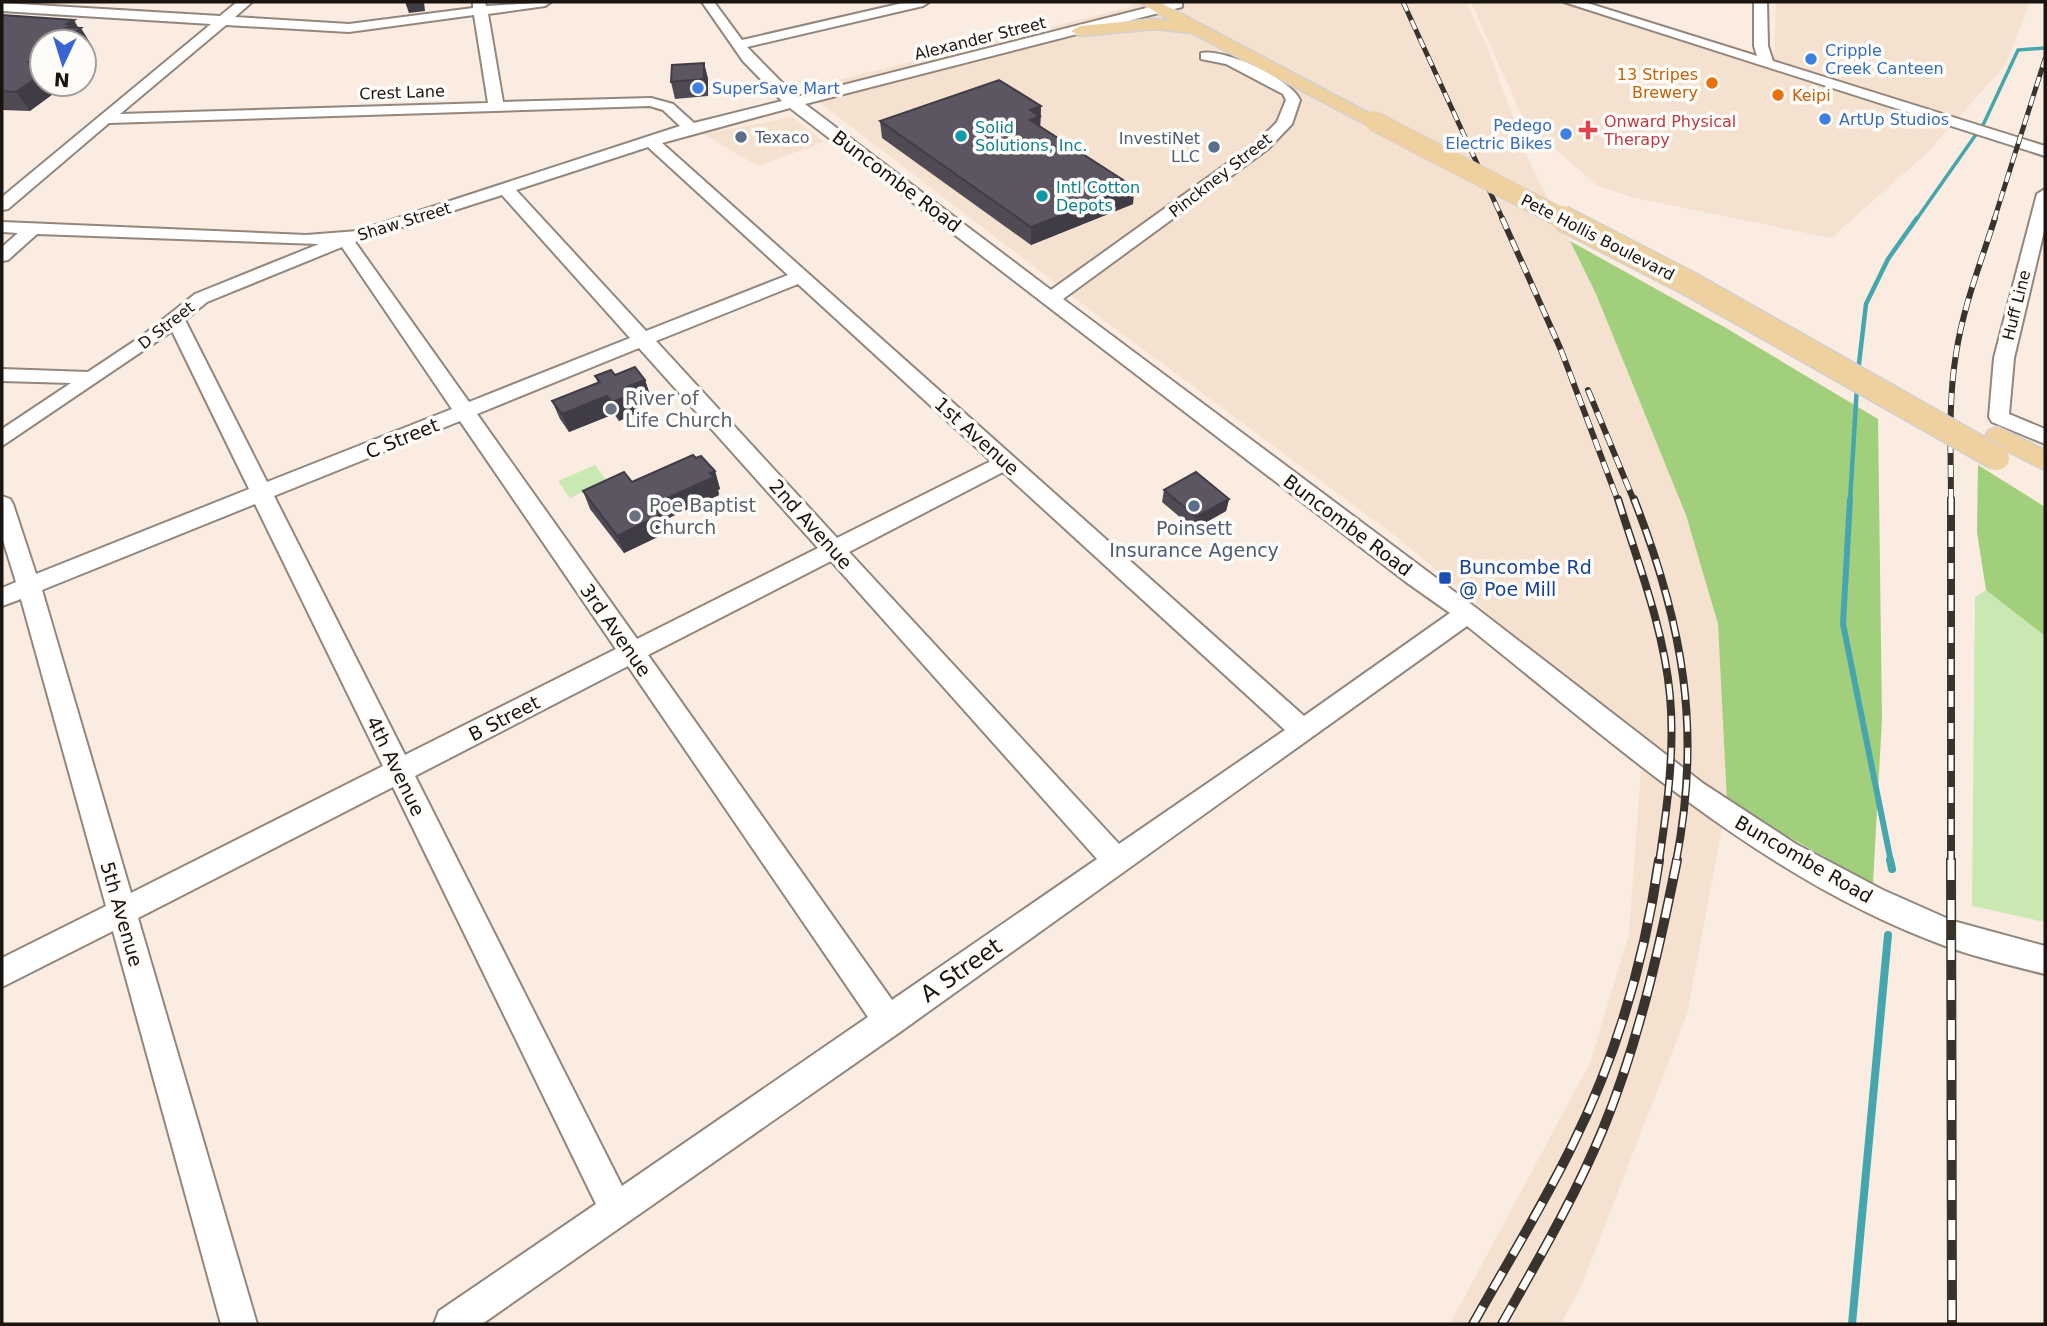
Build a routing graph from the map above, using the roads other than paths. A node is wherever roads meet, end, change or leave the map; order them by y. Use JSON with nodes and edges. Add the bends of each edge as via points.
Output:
{"nodes":[{"id":1,"x":246,"y":2,"type":"edge"},
{"id":2,"x":545,"y":2,"type":"edge"},
{"id":3,"x":708,"y":2,"type":"edge"},
{"id":4,"x":923,"y":2,"type":"edge"},
{"id":5,"x":1571,"y":2,"type":"edge"},
{"id":6,"x":1761,"y":2,"type":"edge"},
{"id":7,"x":1164,"y":4,"type":"edge"},
{"id":8,"x":480,"y":6,"type":"edge"},
{"id":9,"x":2,"y":7,"type":"edge"},
{"id":10,"x":223,"y":20,"type":"junction"},
{"id":11,"x":1080,"y":31,"type":"junction"},
{"id":12,"x":1208,"y":35,"type":"junction"},
{"id":13,"x":738,"y":45,"type":"junction"},
{"id":14,"x":1206,"y":56,"type":"dead end"},
{"id":15,"x":1767,"y":64,"type":"junction"},
{"id":16,"x":791,"y":101,"type":"junction"},
{"id":17,"x":496,"y":107,"type":"junction"},
{"id":18,"x":1375,"y":115,"type":"junction"},
{"id":19,"x":104,"y":119,"type":"junction"},
{"id":20,"x":691,"y":128,"type":"junction"},
{"id":21,"x":651,"y":141,"type":"junction"},
{"id":22,"x":2045,"y":151,"type":"edge"},
{"id":23,"x":505,"y":188,"type":"junction"},
{"id":24,"x":2045,"y":194,"type":"edge"},
{"id":25,"x":2,"y":205,"type":"edge"},
{"id":26,"x":2,"y":227,"type":"edge"},
{"id":27,"x":33,"y":228,"type":"junction"},
{"id":28,"x":344,"y":238,"type":"junction"},
{"id":29,"x":2,"y":256,"type":"edge"},
{"id":30,"x":801,"y":276,"type":"junction"},
{"id":31,"x":1052,"y":298,"type":"junction"},
{"id":32,"x":176,"y":321,"type":"junction"},
{"id":33,"x":644,"y":341,"type":"junction"},
{"id":34,"x":2,"y":375,"type":"edge"},
{"id":35,"x":91,"y":378,"type":"junction"},
{"id":36,"x":463,"y":413,"type":"junction"},
{"id":37,"x":1998,"y":437,"type":"junction"},
{"id":38,"x":2045,"y":437,"type":"edge"},
{"id":39,"x":2,"y":439,"type":"edge"},
{"id":40,"x":2045,"y":461,"type":"edge"},
{"id":41,"x":1006,"y":462,"type":"junction"},
{"id":42,"x":2045,"y":481,"type":"edge"},
{"id":43,"x":262,"y":494,"type":"junction"},
{"id":44,"x":2,"y":504,"type":"edge"},
{"id":45,"x":834,"y":550,"type":"junction"},
{"id":46,"x":29,"y":586,"type":"junction"},
{"id":47,"x":2,"y":597,"type":"edge"},
{"id":48,"x":1467,"y":612,"type":"junction"},
{"id":49,"x":631,"y":653,"type":"junction"},
{"id":50,"x":1303,"y":731,"type":"junction"},
{"id":51,"x":399,"y":771,"type":"junction"},
{"id":52,"x":1117,"y":861,"type":"junction"},
{"id":53,"x":121,"y":912,"type":"junction"},
{"id":54,"x":2045,"y":960,"type":"edge"},
{"id":55,"x":2,"y":973,"type":"edge"},
{"id":56,"x":889,"y":1021,"type":"junction"},
{"id":57,"x":617,"y":1212,"type":"junction"},
{"id":58,"x":239,"y":1324,"type":"edge"},
{"id":59,"x":452,"y":1324,"type":"edge"}],
"edges":[{"from":1,"to":10,"type":"street"},
{"from":2,"to":8,"type":"street"},
{"from":3,"to":13,"type":"street","name":"Buncombe Road"},
{"from":4,"to":13,"type":"street"},
{"from":5,"to":15,"type":"street"},
{"from":6,"to":15,"type":"street","via":[[1761,46]]},
{"from":7,"to":11,"type":"street","name":"Alexander Street"},
{"from":7,"to":12,"type":"main road","name":"Pete Hollis Boulevard"},
{"from":7,"to":18,"type":"main road","name":"Pete Hollis Boulevard"},
{"from":8,"to":10,"type":"street","via":[[349,28]]},
{"from":8,"to":17,"type":"street"},
{"from":9,"to":10,"type":"street"},
{"from":10,"to":19,"type":"street"},
{"from":11,"to":12,"type":"main road","via":[[1163,25]]},
{"from":11,"to":16,"type":"street","name":"Alexander Street"},
{"from":12,"to":18,"type":"main road","name":"Pete Hollis Boulevard"},
{"from":13,"to":16,"type":"street","name":"Buncombe Road"},
{"from":14,"to":31,"type":"street","name":"Pinckney Street","via":[[1230,61],[1289,91],[1293,100],[1288,117],[1262,146]]},
{"from":15,"to":22,"type":"street"},
{"from":16,"to":20,"type":"street","name":"Shaw Street"},
{"from":16,"to":31,"type":"street","name":"Buncombe Road"},
{"from":17,"to":19,"type":"street","name":"Crest Lane"},
{"from":17,"to":20,"type":"street","name":"Crest Lane","via":[[657,102]]},
{"from":18,"to":37,"type":"main road","name":"Pete Hollis Boulevard","bridge":true,"via":[[1690,284]]},
{"from":19,"to":25,"type":"street"},
{"from":20,"to":21,"type":"street","name":"Shaw Street"},
{"from":21,"to":23,"type":"street","name":"Shaw Street"},
{"from":21,"to":30,"type":"street","name":"1st Avenue"},
{"from":23,"to":28,"type":"street","name":"Shaw Street"},
{"from":23,"to":33,"type":"street","name":"2nd Avenue"},
{"from":24,"to":37,"type":"street","name":"Huff Line","via":[[2004,358]]},
{"from":26,"to":27,"type":"street","name":"Shaw Street"},
{"from":27,"to":28,"type":"street","name":"Shaw Street"},
{"from":27,"to":29,"type":"street"},
{"from":28,"to":32,"type":"street","name":"D Street","via":[[221,288],[193,304]]},
{"from":28,"to":36,"type":"street","name":"3rd Avenue"},
{"from":30,"to":33,"type":"street","name":"C Street"},
{"from":30,"to":41,"type":"street","name":"1st Avenue"},
{"from":31,"to":48,"type":"street","name":"Buncombe Road"},
{"from":32,"to":35,"type":"street","name":"D Street"},
{"from":32,"to":43,"type":"street","name":"4th Avenue"},
{"from":33,"to":36,"type":"street","name":"C Street"},
{"from":33,"to":45,"type":"street","name":"2nd Avenue"},
{"from":34,"to":35,"type":"street"},
{"from":35,"to":39,"type":"street","name":"D Street"},
{"from":36,"to":43,"type":"street","name":"C Street"},
{"from":36,"to":49,"type":"street","name":"3rd Avenue"},
{"from":37,"to":38,"type":"street"},
{"from":37,"to":40,"type":"main road","name":"Pete Hollis Boulevard"},
{"from":37,"to":42,"type":"main road","name":"Pete Hollis Boulevard"},
{"from":41,"to":45,"type":"street","name":"B Street"},
{"from":41,"to":50,"type":"street","name":"1st Avenue"},
{"from":43,"to":46,"type":"street","name":"C Street"},
{"from":43,"to":51,"type":"street","name":"4th Avenue"},
{"from":44,"to":46,"type":"street","name":"5th Avenue"},
{"from":45,"to":49,"type":"street","name":"B Street"},
{"from":45,"to":52,"type":"street","name":"2nd Avenue"},
{"from":46,"to":47,"type":"street","name":"C Street"},
{"from":46,"to":53,"type":"street","name":"5th Avenue"},
{"from":48,"to":50,"type":"street","name":"A Street"},
{"from":48,"to":54,"type":"street","name":"Buncombe Road","via":[[1695,792],[1786,853],[1950,934]]},
{"from":49,"to":51,"type":"street","name":"B Street"},
{"from":49,"to":56,"type":"street","name":"3rd Avenue"},
{"from":50,"to":52,"type":"street","name":"A Street"},
{"from":51,"to":53,"type":"street","name":"B Street"},
{"from":51,"to":57,"type":"street","name":"4th Avenue"},
{"from":52,"to":56,"type":"street","name":"A Street"},
{"from":53,"to":55,"type":"street","name":"B Street"},
{"from":53,"to":58,"type":"street","name":"5th Avenue"},
{"from":56,"to":57,"type":"street","name":"A Street"},
{"from":57,"to":59,"type":"street","name":"A Street"}]}
